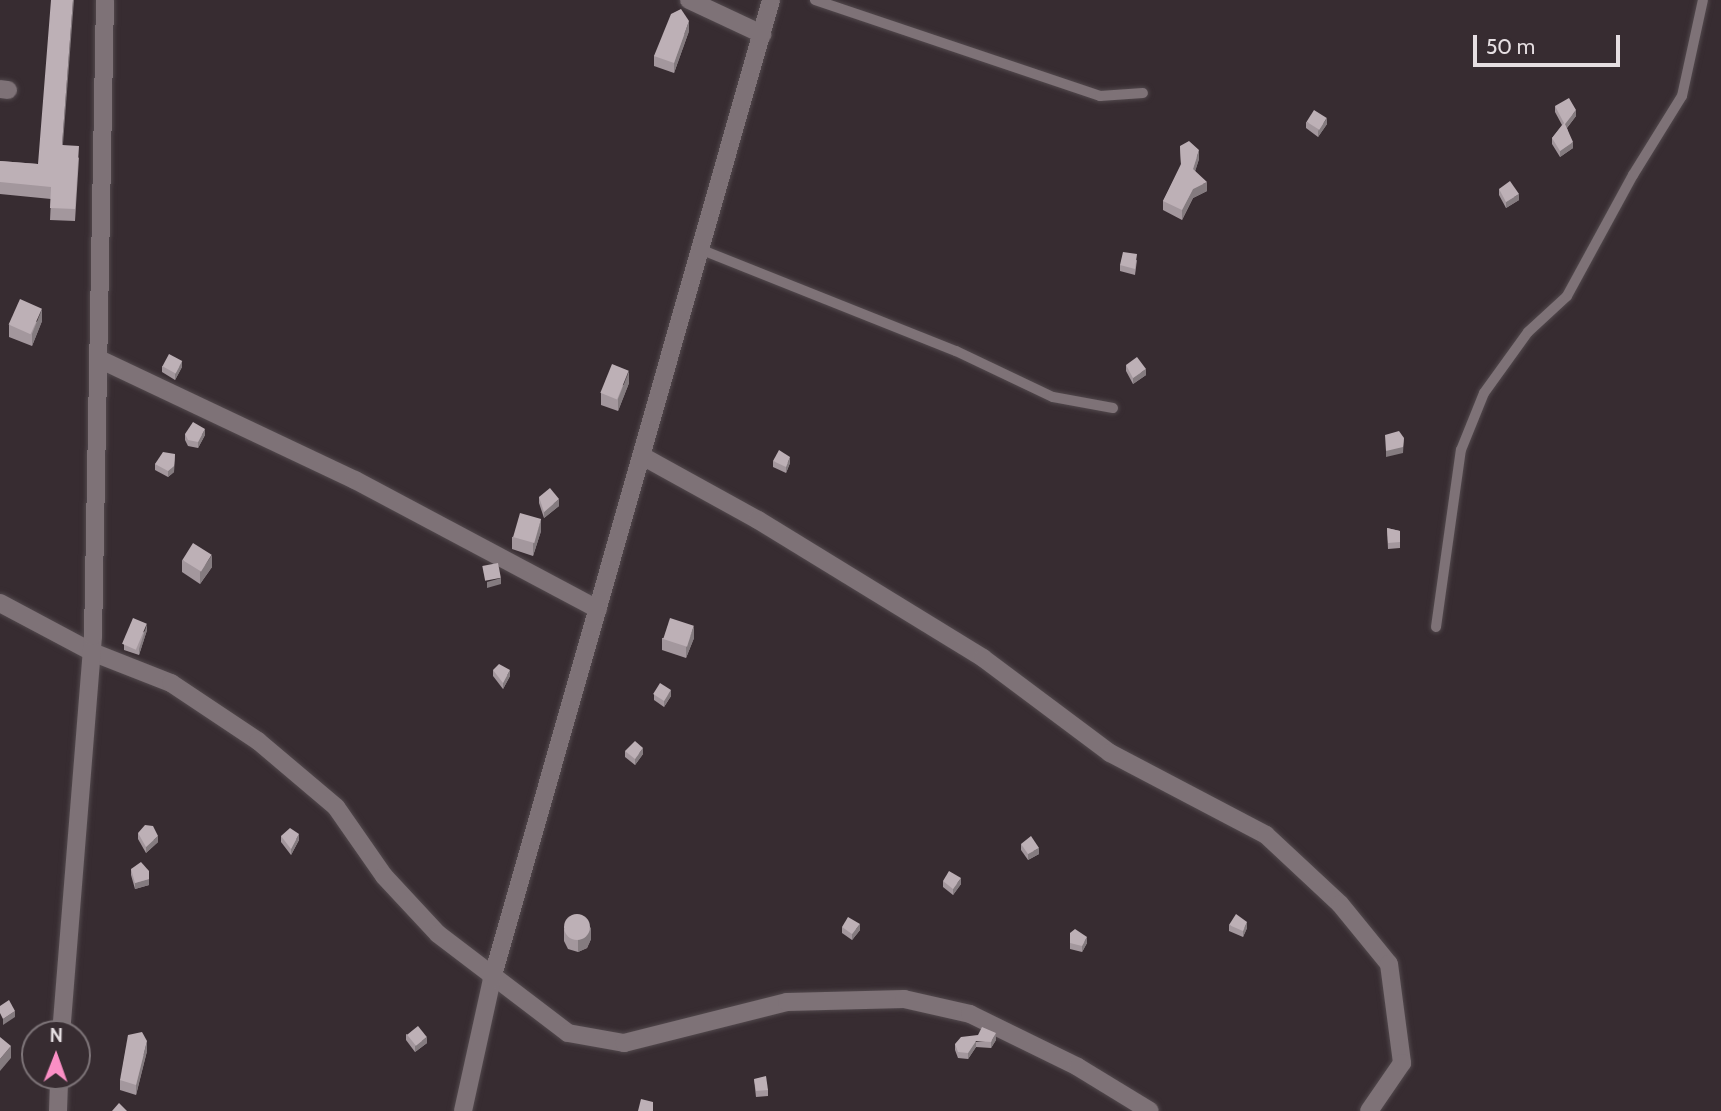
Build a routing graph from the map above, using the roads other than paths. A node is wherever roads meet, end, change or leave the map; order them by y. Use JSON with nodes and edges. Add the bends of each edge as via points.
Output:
{"nodes":[{"id":1,"x":105,"y":0,"type":"edge"},
{"id":2,"x":690,"y":0,"type":"edge"},
{"id":3,"x":771,"y":0,"type":"edge"},
{"id":4,"x":815,"y":0,"type":"edge"},
{"id":5,"x":1703,"y":0,"type":"edge"},
{"id":6,"x":762,"y":34,"type":"junction"},
{"id":7,"x":1143,"y":93,"type":"dead end"},
{"id":8,"x":702,"y":250,"type":"junction"},
{"id":9,"x":99,"y":359,"type":"junction"},
{"id":10,"x":1113,"y":408,"type":"dead end"},
{"id":11,"x":642,"y":456,"type":"junction"},
{"id":12,"x":0,"y":603,"type":"edge"},
{"id":13,"x":598,"y":609,"type":"junction"},
{"id":14,"x":1436,"y":627,"type":"dead end"},
{"id":15,"x":92,"y":652,"type":"junction"},
{"id":16,"x":492,"y":979,"type":"junction"},
{"id":17,"x":62,"y":1020,"type":"edge"},
{"id":18,"x":59,"y":1090,"type":"edge"},
{"id":19,"x":58,"y":1111,"type":"edge"},
{"id":20,"x":463,"y":1111,"type":"edge"},
{"id":21,"x":1150,"y":1111,"type":"edge"},
{"id":22,"x":1369,"y":1111,"type":"edge"}],
"edges":[{"from":1,"to":9,"type":"street"},
{"from":2,"to":6,"type":"street"},
{"from":3,"to":6,"type":"street"},
{"from":4,"to":7,"type":"lane","via":[[1100,96]]},
{"from":5,"to":14,"type":"lane","via":[[1682,96],[1567,296],[1528,332],[1484,393],[1461,450]]},
{"from":6,"to":8,"type":"street"},
{"from":8,"to":10,"type":"lane","via":[[956,351],[1053,397]]},
{"from":8,"to":11,"type":"street"},
{"from":9,"to":13,"type":"street","via":[[355,480]]},
{"from":9,"to":15,"type":"street"},
{"from":11,"to":13,"type":"street"},
{"from":11,"to":22,"type":"street","via":[[758,520],[983,658],[1110,754],[1266,835],[1340,904],[1390,964],[1402,1063]]},
{"from":12,"to":15,"type":"street"},
{"from":13,"to":16,"type":"street"},
{"from":15,"to":16,"type":"street","via":[[171,683],[258,741],[336,807],[384,876],[438,934]]},
{"from":15,"to":17,"type":"street"},
{"from":16,"to":20,"type":"street"},
{"from":16,"to":21,"type":"street","via":[[568,1033],[624,1043],[787,1002],[904,999],[970,1014],[1079,1067]]},
{"from":18,"to":19,"type":"street"}]}
